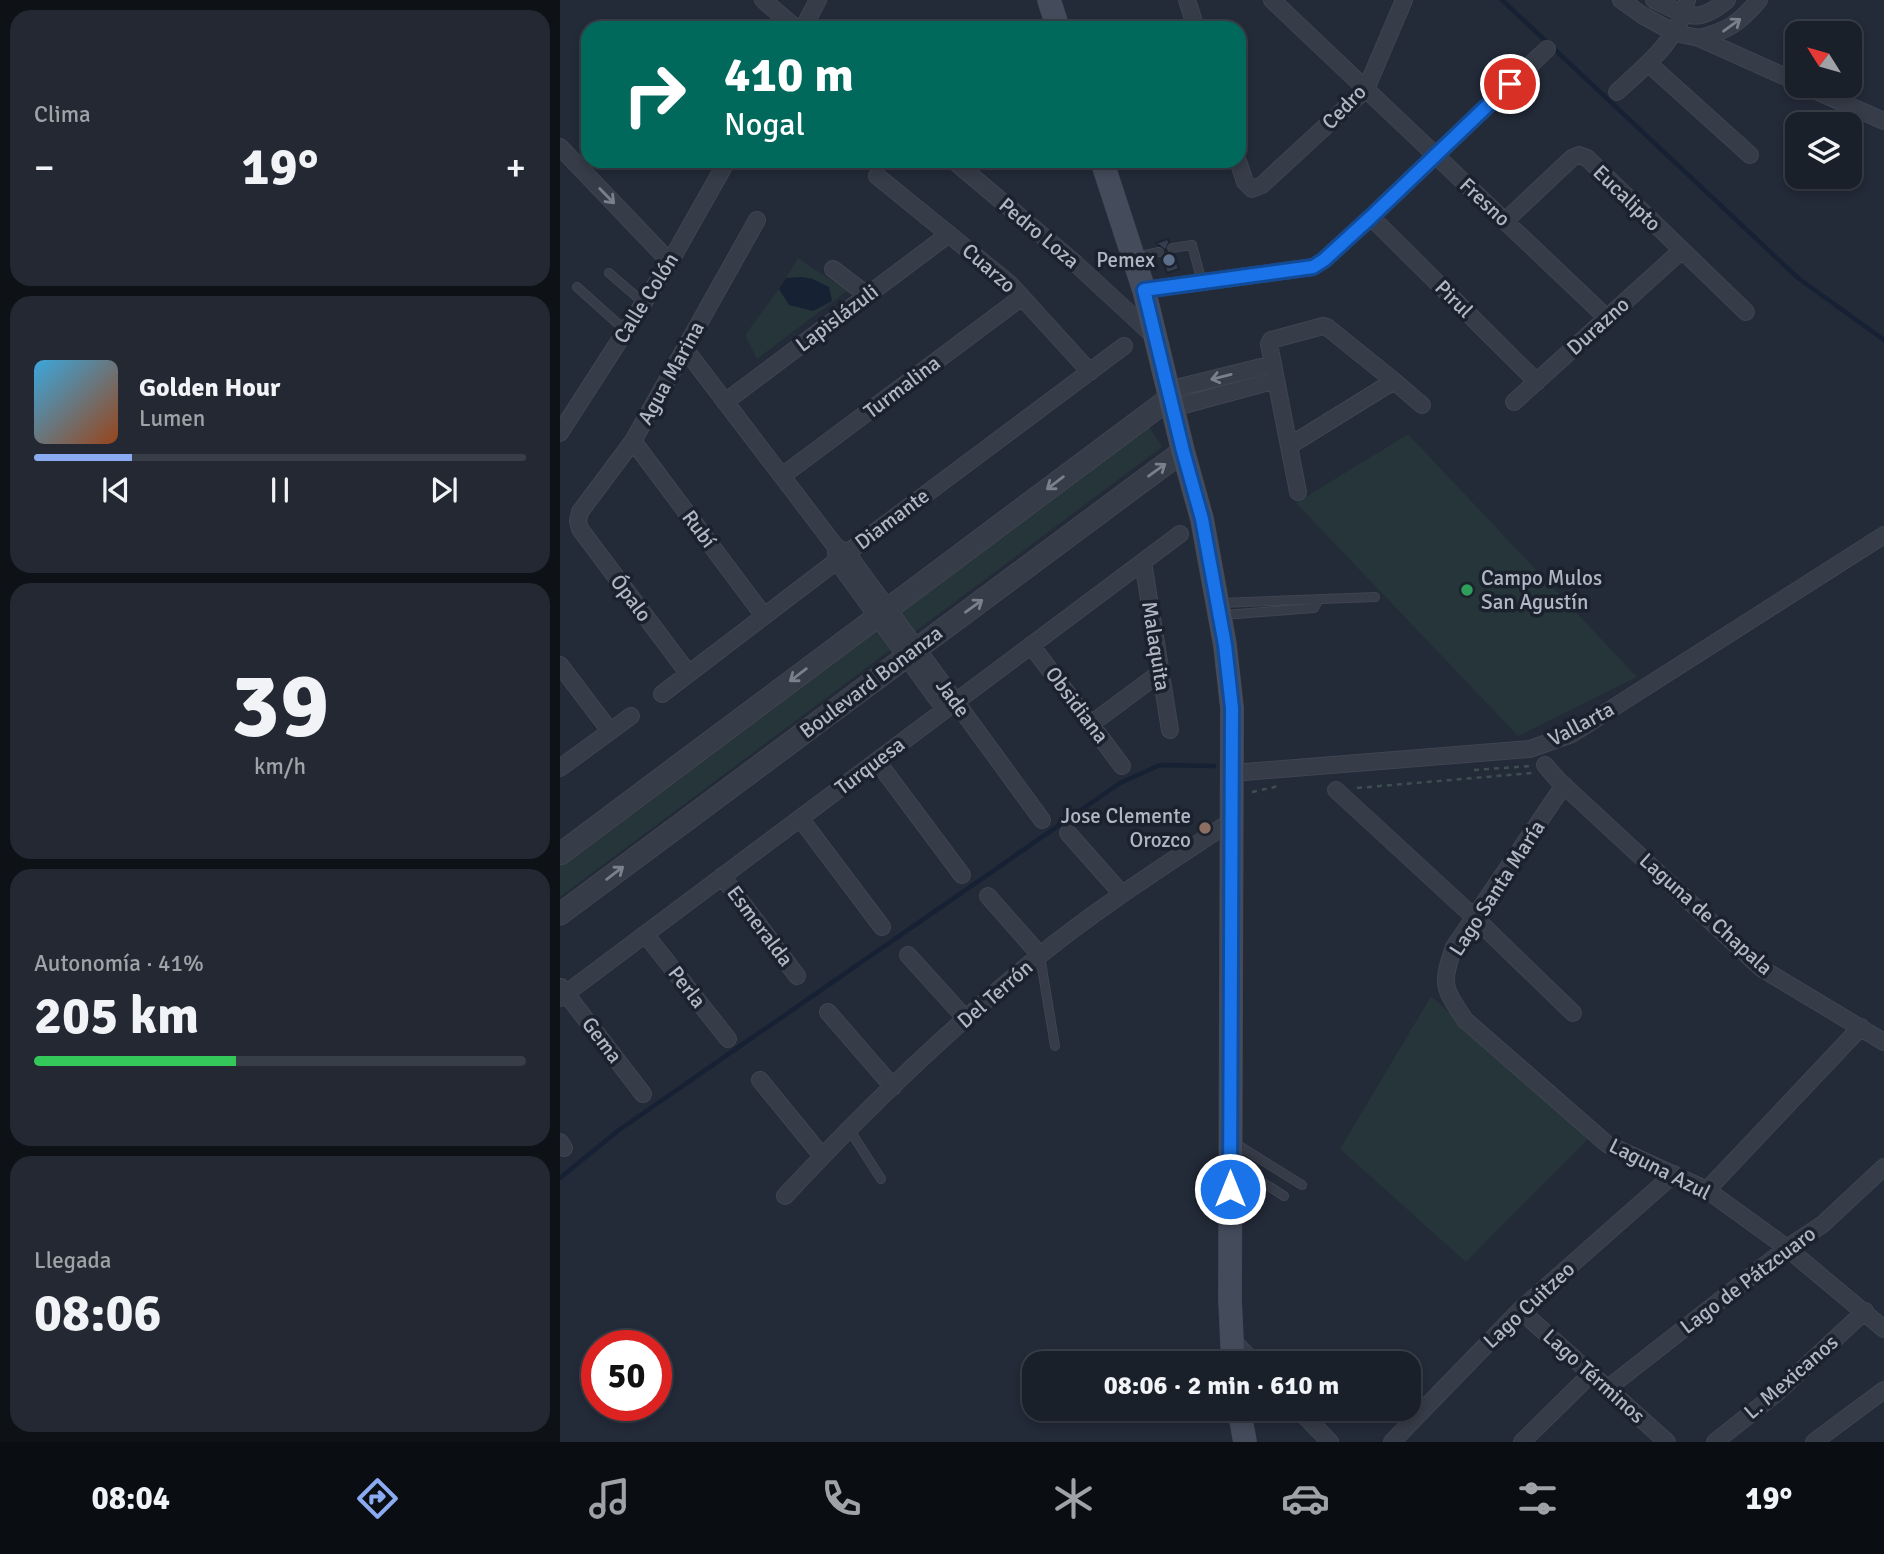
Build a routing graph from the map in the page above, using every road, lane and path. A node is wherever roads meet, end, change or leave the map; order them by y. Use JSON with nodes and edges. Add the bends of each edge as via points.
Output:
{"nodes":[{"id":1,"x":763,"y":0,"type":"edge"},
{"id":2,"x":818,"y":0,"type":"edge"},
{"id":3,"x":1049,"y":0,"type":"edge"},
{"id":4,"x":1187,"y":0,"type":"edge"},
{"id":5,"x":1272,"y":0,"type":"edge"},
{"id":6,"x":1404,"y":0,"type":"edge"},
{"id":7,"x":1621,"y":0,"type":"edge"},
{"id":8,"x":1654,"y":0,"type":"edge"},
{"id":9,"x":1727,"y":0,"type":"edge"},
{"id":10,"x":1759,"y":0,"type":"edge"},
{"id":11,"x":1686,"y":7,"type":"edge"},
{"id":12,"x":788,"y":21,"type":"edge"},
{"id":13,"x":807,"y":21,"type":"edge"},
{"id":14,"x":1056,"y":21,"type":"edge"},
{"id":15,"x":1194,"y":21,"type":"edge"},
{"id":16,"x":1675,"y":33,"type":"junction"},
{"id":17,"x":1699,"y":38,"type":"junction"},
{"id":18,"x":1547,"y":49,"type":"dead end"},
{"id":19,"x":1648,"y":63,"type":"junction"},
{"id":20,"x":1785,"y":77,"type":"edge"},
{"id":21,"x":1366,"y":89,"type":"junction"},
{"id":22,"x":1617,"y":92,"type":"dead end"},
{"id":23,"x":1832,"y":98,"type":"edge"},
{"id":24,"x":1884,"y":121,"type":"edge"},
{"id":25,"x":560,"y":147,"type":"edge"},
{"id":26,"x":1435,"y":155,"type":"junction"},
{"id":27,"x":1750,"y":155,"type":"dead end"},
{"id":28,"x":723,"y":168,"type":"edge"},
{"id":29,"x":962,"y":168,"type":"edge"},
{"id":30,"x":1104,"y":168,"type":"edge"},
{"id":31,"x":1240,"y":168,"type":"edge"},
{"id":32,"x":877,"y":176,"type":"dead end"},
{"id":33,"x":1371,"y":217,"type":"junction"},
{"id":34,"x":757,"y":220,"type":"dead end"},
{"id":35,"x":1505,"y":221,"type":"junction"},
{"id":36,"x":950,"y":234,"type":"junction"},
{"id":37,"x":1171,"y":248,"type":"dead end"},
{"id":38,"x":1682,"y":250,"type":"junction"},
{"id":39,"x":1159,"y":251,"type":"dead end"},
{"id":40,"x":1133,"y":258,"type":"junction"},
{"id":41,"x":670,"y":262,"type":"junction"},
{"id":42,"x":833,"y":269,"type":"dead end"},
{"id":43,"x":609,"y":273,"type":"dead end"},
{"id":44,"x":1202,"y":282,"type":"junction"},
{"id":45,"x":577,"y":287,"type":"dead end"},
{"id":46,"x":1144,"y":290,"type":"junction"},
{"id":47,"x":867,"y":295,"type":"junction"},
{"id":48,"x":1022,"y":297,"type":"junction"},
{"id":49,"x":644,"y":303,"type":"junction"},
{"id":50,"x":1746,"y":312,"type":"dead end"},
{"id":51,"x":1607,"y":318,"type":"junction"},
{"id":52,"x":626,"y":331,"type":"junction"},
{"id":53,"x":1154,"y":336,"type":"junction"},
{"id":54,"x":1125,"y":346,"type":"dead end"},
{"id":55,"x":685,"y":349,"type":"junction"},
{"id":56,"x":1090,"y":372,"type":"junction"},
{"id":57,"x":1274,"y":372,"type":"junction"},
{"id":58,"x":1394,"y":381,"type":"junction"},
{"id":59,"x":1537,"y":382,"type":"junction"},
{"id":60,"x":1170,"y":399,"type":"junction"},
{"id":61,"x":725,"y":402,"type":"junction"},
{"id":62,"x":1514,"y":402,"type":"dead end"},
{"id":63,"x":1422,"y":405,"type":"dead end"},
{"id":64,"x":566,"y":411,"type":"edge"},
{"id":65,"x":560,"y":433,"type":"edge"},
{"id":66,"x":633,"y":441,"type":"junction"},
{"id":67,"x":1289,"y":446,"type":"junction"},
{"id":68,"x":1183,"y":451,"type":"junction"},
{"id":69,"x":782,"y":477,"type":"junction"},
{"id":70,"x":1298,"y":492,"type":"dead end"},
{"id":71,"x":578,"y":520,"type":"joint"},
{"id":72,"x":1180,"y":534,"type":"dead end"},
{"id":73,"x":1884,"y":536,"type":"edge"},
{"id":74,"x":840,"y":553,"type":"junction"},
{"id":75,"x":1143,"y":562,"type":"junction"},
{"id":76,"x":1375,"y":597,"type":"dead end"},
{"id":77,"x":1319,"y":599,"type":"junction"},
{"id":78,"x":1281,"y":600,"type":"junction"},
{"id":79,"x":1218,"y":609,"type":"junction"},
{"id":80,"x":1281,"y":611,"type":"junction"},
{"id":81,"x":882,"y":612,"type":"junction"},
{"id":82,"x":764,"y":616,"type":"junction"},
{"id":83,"x":1031,"y":645,"type":"junction"},
{"id":84,"x":911,"y":652,"type":"junction"},
{"id":85,"x":560,"y":666,"type":"edge"},
{"id":86,"x":1161,"y":672,"type":"junction"},
{"id":87,"x":688,"y":673,"type":"junction"},
{"id":88,"x":662,"y":694,"type":"dead end"},
{"id":89,"x":950,"y":706,"type":"junction"},
{"id":90,"x":631,"y":716,"type":"dead end"},
{"id":91,"x":1091,"y":724,"type":"junction"},
{"id":92,"x":1170,"y":730,"type":"dead end"},
{"id":93,"x":610,"y":731,"type":"junction"},
{"id":94,"x":877,"y":761,"type":"junction"},
{"id":95,"x":1545,"y":765,"type":"junction"},
{"id":96,"x":1122,"y":766,"type":"dead end"},
{"id":97,"x":560,"y":768,"type":"edge"},
{"id":98,"x":1466,"y":771,"type":"dead end"},
{"id":99,"x":1231,"y":784,"type":"junction"},
{"id":100,"x":1282,"y":785,"type":"dead end"},
{"id":101,"x":1564,"y":785,"type":"junction"},
{"id":102,"x":1336,"y":790,"type":"joint"},
{"id":103,"x":800,"y":818,"type":"junction"},
{"id":104,"x":1042,"y":820,"type":"dead end"},
{"id":105,"x":1230,"y":822,"type":"junction"},
{"id":106,"x":1068,"y":833,"type":"dead end"},
{"id":107,"x":560,"y":854,"type":"edge"},
{"id":108,"x":962,"y":875,"type":"dead end"},
{"id":109,"x":722,"y":876,"type":"junction"},
{"id":110,"x":1122,"y":894,"type":"junction"},
{"id":111,"x":988,"y":896,"type":"dead end"},
{"id":112,"x":560,"y":914,"type":"edge"},
{"id":113,"x":1475,"y":918,"type":"junction"},
{"id":114,"x":883,"y":928,"type":"dead end"},
{"id":115,"x":645,"y":934,"type":"junction"},
{"id":116,"x":908,"y":955,"type":"dead end"},
{"id":117,"x":1040,"y":955,"type":"junction"},
{"id":118,"x":797,"y":976,"type":"dead end"},
{"id":119,"x":562,"y":992,"type":"edge"},
{"id":120,"x":1449,"y":996,"type":"joint"},
{"id":121,"x":828,"y":1012,"type":"dead end"},
{"id":122,"x":1573,"y":1013,"type":"dead end"},
{"id":123,"x":966,"y":1019,"type":"junction"},
{"id":124,"x":1861,"y":1027,"type":"junction"},
{"id":125,"x":728,"y":1039,"type":"dead end"},
{"id":126,"x":1884,"y":1042,"type":"edge"},
{"id":127,"x":1055,"y":1046,"type":"dead end"},
{"id":128,"x":760,"y":1080,"type":"dead end"},
{"id":129,"x":893,"y":1087,"type":"junction"},
{"id":130,"x":643,"y":1094,"type":"dead end"},
{"id":131,"x":849,"y":1129,"type":"junction"},
{"id":132,"x":1230,"y":1151,"type":"junction"},
{"id":133,"x":822,"y":1156,"type":"junction"},
{"id":134,"x":1884,"y":1167,"type":"edge"},
{"id":135,"x":1674,"y":1174,"type":"junction"},
{"id":136,"x":881,"y":1179,"type":"dead end"},
{"id":137,"x":1302,"y":1185,"type":"dead end"},
{"id":138,"x":1707,"y":1190,"type":"junction"},
{"id":139,"x":785,"y":1196,"type":"dead end"},
{"id":140,"x":1284,"y":1196,"type":"dead end"},
{"id":141,"x":1787,"y":1248,"type":"junction"},
{"id":142,"x":1520,"y":1310,"type":"junction"},
{"id":143,"x":1865,"y":1311,"type":"junction"},
{"id":144,"x":1884,"y":1329,"type":"edge"},
{"id":145,"x":1231,"y":1339,"type":"junction"},
{"id":146,"x":1232,"y":1351,"type":"edge"},
{"id":147,"x":1243,"y":1351,"type":"edge"},
{"id":148,"x":1591,"y":1374,"type":"junction"},
{"id":149,"x":1608,"y":1388,"type":"junction"},
{"id":150,"x":1884,"y":1390,"type":"edge"},
{"id":151,"x":1241,"y":1421,"type":"edge"},
{"id":152,"x":1310,"y":1421,"type":"edge"},
{"id":153,"x":1245,"y":1442,"type":"edge"},
{"id":154,"x":1330,"y":1442,"type":"edge"},
{"id":155,"x":1392,"y":1442,"type":"edge"},
{"id":156,"x":1522,"y":1442,"type":"edge"},
{"id":157,"x":1667,"y":1442,"type":"edge"},
{"id":158,"x":1715,"y":1442,"type":"edge"},
{"id":159,"x":1814,"y":1442,"type":"edge"}],
"edges":[{"from":1,"to":12,"type":"street"},
{"from":2,"to":13,"type":"street"},
{"from":3,"to":14,"type":"main road"},
{"from":4,"to":15,"type":"street"},
{"from":5,"to":21,"type":"street","name":"Fresno"},
{"from":6,"to":21,"type":"street","name":"Cedro"},
{"from":7,"to":16,"type":"street"},
{"from":8,"to":11,"type":"street"},
{"from":9,"to":11,"type":"street","via":[[1698,17]]},
{"from":17,"to":10,"type":"street","one_way":true,"via":[[1724,32]]},
{"from":11,"to":16,"type":"street"},
{"from":16,"to":17,"type":"street"},
{"from":16,"to":19,"type":"street"},
{"from":17,"to":20,"type":"street"},
{"from":18,"to":26,"type":"street"},
{"from":19,"to":22,"type":"street"},
{"from":19,"to":27,"type":"street"},
{"from":21,"to":26,"type":"street","name":"Fresno"},
{"from":21,"to":31,"type":"street","name":"Cedro","via":[[1262,186],[1252,189]]},
{"from":23,"to":24,"type":"street"},
{"from":25,"to":41,"type":"street","one_way":true},
{"from":26,"to":33,"type":"street"},
{"from":26,"to":35,"type":"street","name":"Fresno"},
{"from":28,"to":41,"type":"street","name":"Calle Colón"},
{"from":29,"to":53,"type":"street","name":"Pedro Loza"},
{"from":30,"to":40,"type":"main road"},
{"from":32,"to":36,"type":"street","name":"Cuarzo"},
{"from":33,"to":44,"type":"street","via":[[1313,267]]},
{"from":33,"to":59,"type":"street","name":"Pirul"},
{"from":34,"to":55,"type":"street","name":"Agua Marina"},
{"from":35,"to":38,"type":"street","name":"Eucalipto","via":[[1579,155]]},
{"from":35,"to":51,"type":"street","name":"Fresno"},
{"from":36,"to":47,"type":"street","name":"Lapislázuli"},
{"from":36,"to":48,"type":"street","name":"Cuarzo"},
{"from":37,"to":44,"type":"lane","via":[[1192,245]]},
{"from":38,"to":50,"type":"street","name":"Eucalipto"},
{"from":38,"to":51,"type":"street","name":"Durazno"},
{"from":39,"to":40,"type":"lane"},
{"from":40,"to":46,"type":"main road"},
{"from":41,"to":49,"type":"street","name":"Calle Colón"},
{"from":42,"to":47,"type":"street"},
{"from":43,"to":49,"type":"lane"},
{"from":44,"to":46,"type":"street"},
{"from":45,"to":52,"type":"lane"},
{"from":46,"to":53,"type":"main road"},
{"from":47,"to":61,"type":"street","name":"Lapislázuli"},
{"from":48,"to":56,"type":"street","name":"Cuarzo"},
{"from":48,"to":69,"type":"street","name":"Turmalina"},
{"from":49,"to":52,"type":"street","name":"Calle Colón"},
{"from":51,"to":59,"type":"street","name":"Durazno"},
{"from":52,"to":64,"type":"street","name":"Calle Colón"},
{"from":53,"to":60,"type":"main road"},
{"from":54,"to":56,"type":"street","name":"Diamante"},
{"from":55,"to":61,"type":"street","name":"Jade"},
{"from":55,"to":66,"type":"street","name":"Agua Marina"},
{"from":56,"to":74,"type":"street","name":"Diamante"},
{"from":57,"to":58,"type":"street","via":[[1269,344],[1273,338],[1323,326]]},
{"from":57,"to":60,"type":"street"},
{"from":57,"to":67,"type":"street"},
{"from":58,"to":63,"type":"street"},
{"from":58,"to":67,"type":"street"},
{"from":59,"to":62,"type":"street","name":"Durazno"},
{"from":60,"to":68,"type":"main road"},
{"from":60,"to":81,"type":"street","one_way":true},
{"from":61,"to":69,"type":"street","name":"Jade"},
{"from":64,"to":65,"type":"street","name":"Calle Colón"},
{"from":66,"to":71,"type":"street","name":"Agua Marina"},
{"from":66,"to":82,"type":"street","name":"Rubí"},
{"from":67,"to":70,"type":"street"},
{"from":68,"to":79,"type":"main road","via":[[1202,519]]},
{"from":84,"to":68,"type":"street","name":"Boulevard Bonanza","one_way":true},
{"from":69,"to":74,"type":"street","name":"Jade"},
{"from":71,"to":87,"type":"street","name":"Ópalo","via":[[580,529]]},
{"from":72,"to":75,"type":"street","name":"Turquesa"},
{"from":73,"to":99,"type":"street","name":"Vallarta","via":[[1572,734],[1530,749]]},
{"from":74,"to":81,"type":"street","name":"Jade"},
{"from":74,"to":82,"type":"street","name":"Diamante"},
{"from":75,"to":83,"type":"street","name":"Turquesa"},
{"from":75,"to":86,"type":"street","name":"Malaquita"},
{"from":76,"to":77,"type":"lane"},
{"from":77,"to":78,"type":"lane"},
{"from":77,"to":80,"type":"lane","via":[[1314,608]]},
{"from":78,"to":79,"type":"lane"},
{"from":78,"to":80,"type":"lane"},
{"from":79,"to":80,"type":"lane"},
{"from":79,"to":99,"type":"main road","via":[[1232,708]]},
{"from":81,"to":84,"type":"street","name":"Jade"},
{"from":81,"to":107,"type":"street","one_way":true},
{"from":82,"to":87,"type":"street","name":"Diamante"},
{"from":83,"to":89,"type":"street","name":"Turquesa"},
{"from":83,"to":91,"type":"street","name":"Obsidiana"},
{"from":84,"to":89,"type":"street","name":"Jade"},
{"from":112,"to":84,"type":"street","name":"Boulevard Bonanza","one_way":true},
{"from":85,"to":93,"type":"street"},
{"from":86,"to":91,"type":"street"},
{"from":86,"to":92,"type":"street","name":"Malaquita"},
{"from":87,"to":88,"type":"street","name":"Diamante"},
{"from":89,"to":94,"type":"street","name":"Turquesa"},
{"from":89,"to":104,"type":"street","name":"Jade"},
{"from":90,"to":93,"type":"street"},
{"from":91,"to":96,"type":"street","name":"Obsidiana"},
{"from":93,"to":97,"type":"street"},
{"from":94,"to":103,"type":"street","name":"Turquesa"},
{"from":94,"to":108,"type":"street"},
{"from":95,"to":98,"type":"path"},
{"from":95,"to":101,"type":"street","name":"Laguna de Chapala"},
{"from":95,"to":102,"type":"path","via":[[1529,774]]},
{"from":99,"to":100,"type":"path"},
{"from":99,"to":105,"type":"main road"},
{"from":101,"to":113,"type":"street","name":"Lago Santa María"},
{"from":101,"to":124,"type":"street","name":"Laguna de Chapala","via":[[1761,968]]},
{"from":102,"to":113,"type":"street"},
{"from":103,"to":109,"type":"street","name":"Turquesa"},
{"from":103,"to":114,"type":"street"},
{"from":105,"to":110,"type":"street","name":"Del Terrón"},
{"from":105,"to":132,"type":"main road"},
{"from":106,"to":110,"type":"street"},
{"from":109,"to":115,"type":"street","name":"Turquesa"},
{"from":109,"to":118,"type":"street","name":"Esmeralda"},
{"from":110,"to":117,"type":"street","name":"Del Terrón"},
{"from":111,"to":117,"type":"street"},
{"from":113,"to":120,"type":"street","name":"Lago Santa María","via":[[1454,947],[1444,975]]},
{"from":113,"to":122,"type":"street"},
{"from":115,"to":119,"type":"street","name":"Turquesa"},
{"from":115,"to":125,"type":"street","name":"Perla"},
{"from":116,"to":123,"type":"street"},
{"from":117,"to":123,"type":"street","name":"Del Terrón"},
{"from":117,"to":127,"type":"lane"},
{"from":119,"to":130,"type":"street","name":"Gema"},
{"from":120,"to":135,"type":"street","name":"Laguna Azul","via":[[1465,1020],[1608,1144]]},
{"from":121,"to":129,"type":"street"},
{"from":123,"to":129,"type":"street","name":"Del Terrón"},
{"from":124,"to":126,"type":"street","name":"Laguna de Chapala"},
{"from":124,"to":138,"type":"street"},
{"from":128,"to":133,"type":"street"},
{"from":129,"to":131,"type":"street","name":"Del Terrón"},
{"from":131,"to":133,"type":"street","name":"Del Terrón"},
{"from":131,"to":136,"type":"lane"},
{"from":132,"to":137,"type":"lane"},
{"from":132,"to":140,"type":"lane"},
{"from":132,"to":145,"type":"main road"},
{"from":133,"to":139,"type":"street","name":"Del Terrón"},
{"from":134,"to":141,"type":"street","name":"Lago de Pátzcuaro","via":[[1823,1224]]},
{"from":135,"to":138,"type":"street","name":"Laguna Azul"},
{"from":135,"to":142,"type":"street","name":"Lago Cuitzeo"},
{"from":138,"to":141,"type":"street","name":"Laguna Azul"},
{"from":141,"to":143,"type":"street","name":"Laguna Azul"},
{"from":141,"to":149,"type":"street","name":"Lago de Pátzcuaro"},
{"from":142,"to":148,"type":"street","name":"Lago Términos"},
{"from":142,"to":155,"type":"street","name":"Lago Cuitzeo"},
{"from":143,"to":144,"type":"street","name":"Laguna Azul"},
{"from":143,"to":158,"type":"street","name":"L. Mexicanos","via":[[1779,1391]]},
{"from":145,"to":146,"type":"main road"},
{"from":145,"to":147,"type":"street"},
{"from":148,"to":149,"type":"street","name":"Lago Términos"},
{"from":148,"to":156,"type":"street"},
{"from":149,"to":157,"type":"street","name":"Lago Términos"},
{"from":150,"to":159,"type":"street"},
{"from":151,"to":153,"type":"main road"},
{"from":152,"to":154,"type":"street"}]}
